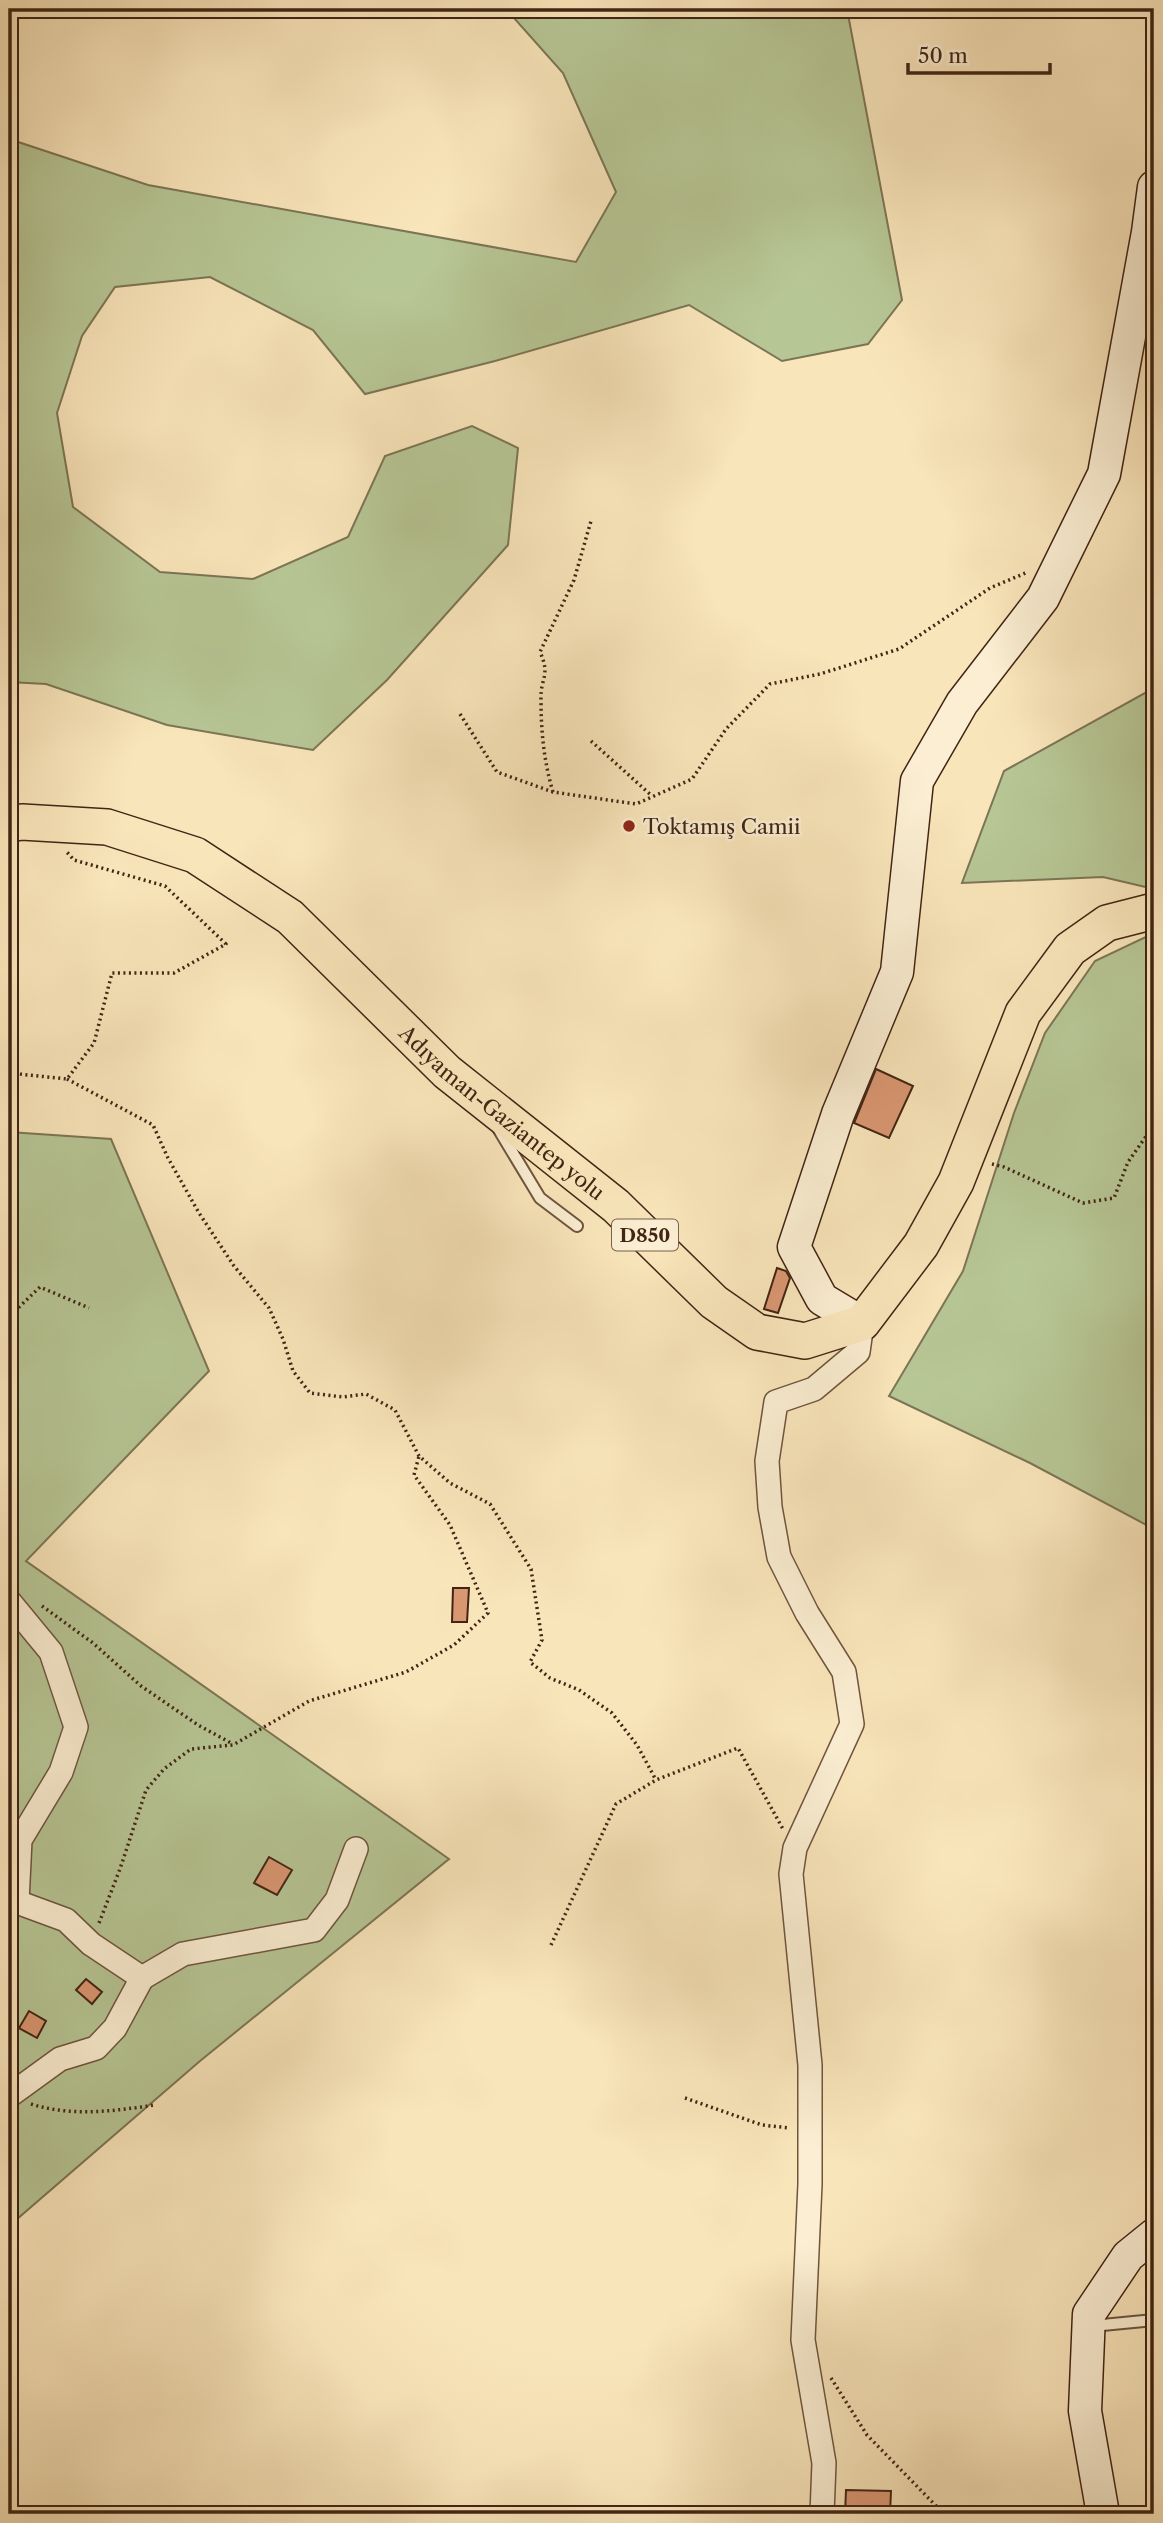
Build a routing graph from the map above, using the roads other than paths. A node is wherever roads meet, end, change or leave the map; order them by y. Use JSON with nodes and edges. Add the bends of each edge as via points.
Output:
{"nodes":[{"id":1,"x":1154,"y":187,"type":"edge"},
{"id":2,"x":25,"y":823,"type":"edge"},
{"id":3,"x":1154,"y":911,"type":"edge"},
{"id":4,"x":480,"y":1098,"type":"junction"},
{"id":5,"x":577,"y":1226,"type":"dead end"},
{"id":6,"x":862,"y":1323,"type":"junction"},
{"id":7,"x":11,"y":1602,"type":"edge"},
{"id":8,"x":356,"y":1849,"type":"dead end"},
{"id":9,"x":13,"y":1903,"type":"edge"},
{"id":10,"x":142,"y":1978,"type":"junction"},
{"id":11,"x":20,"y":2100,"type":"edge"},
{"id":12,"x":1154,"y":2235,"type":"edge"},
{"id":13,"x":1154,"y":2320,"type":"edge"},
{"id":14,"x":1089,"y":2326,"type":"junction"},
{"id":15,"x":822,"y":2514,"type":"edge"},
{"id":16,"x":1103,"y":2514,"type":"edge"}],
"edges":[{"from":1,"to":6,"type":"street","via":[[1104,474],[1043,598],[962,703],[917,781],[897,972],[838,1115],[794,1247],[822,1299]]},
{"from":2,"to":4,"type":"main road","name":"Adıyaman-Gaziantep yolu","number":"D850","via":[[107,827],[195,855],[290,918],[447,1072]]},
{"from":3,"to":6,"type":"main road","via":[[1107,923],[1070,949],[1023,1013],[956,1182],[920,1245]]},
{"from":4,"to":5,"type":"lane","via":[[540,1198]]},
{"from":4,"to":6,"type":"main road","name":"Adıyaman-Gaziantep yolu","number":"D850","via":[[616,1206],[714,1302],[757,1332],[804,1341]]},
{"from":6,"to":15,"type":"street","via":[[858,1352],[814,1389],[776,1402],[767,1461],[779,1557],[844,1672],[852,1724],[795,1849],[791,1874],[810,2065],[803,2340],[824,2463]]},
{"from":7,"to":9,"type":"street","via":[[51,1651],[76,1727],[61,1772],[20,1840]]},
{"from":8,"to":10,"type":"street","via":[[337,1900],[314,1930],[183,1954]]},
{"from":9,"to":10,"type":"street","via":[[66,1920],[91,1944]]},
{"from":10,"to":11,"type":"street","via":[[115,2028],[96,2048],[60,2059]]},
{"from":12,"to":14,"type":"street","via":[[1128,2256],[1089,2314]]},
{"from":13,"to":14,"type":"lane"},
{"from":14,"to":16,"type":"street","via":[[1085,2411]]}]}
